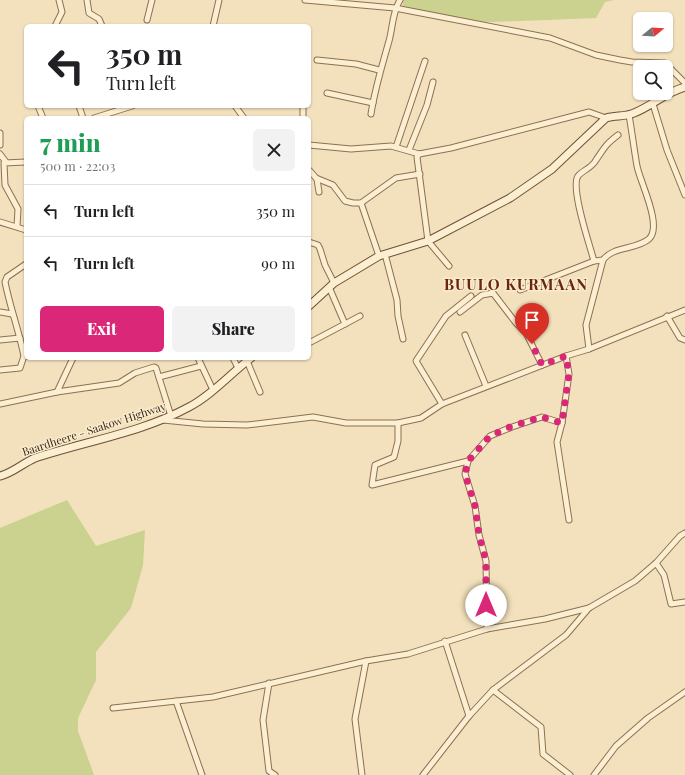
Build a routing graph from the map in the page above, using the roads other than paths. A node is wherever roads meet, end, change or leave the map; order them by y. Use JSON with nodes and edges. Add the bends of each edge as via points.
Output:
{"nodes":[{"id":1,"x":59,"y":0,"type":"edge"},
{"id":2,"x":87,"y":0,"type":"edge"},
{"id":3,"x":152,"y":0,"type":"edge"},
{"id":4,"x":219,"y":0,"type":"edge"},
{"id":5,"x":305,"y":0,"type":"edge"},
{"id":6,"x":400,"y":0,"type":"edge"},
{"id":7,"x":395,"y":8,"type":"junction"},
{"id":8,"x":147,"y":20,"type":"dead end"},
{"id":9,"x":56,"y":24,"type":"edge"},
{"id":10,"x":101,"y":24,"type":"edge"},
{"id":11,"x":213,"y":24,"type":"edge"},
{"id":12,"x":317,"y":60,"type":"dead end"},
{"id":13,"x":425,"y":61,"type":"dead end"},
{"id":14,"x":379,"y":70,"type":"junction"},
{"id":15,"x":433,"y":82,"type":"dead end"},
{"id":16,"x":685,"y":83,"type":"edge"},
{"id":17,"x":685,"y":87,"type":"edge"},
{"id":18,"x":326,"y":93,"type":"dead end"},
{"id":19,"x":373,"y":103,"type":"junction"},
{"id":20,"x":653,"y":104,"type":"junction"},
{"id":21,"x":126,"y":108,"type":"edge"},
{"id":22,"x":371,"y":114,"type":"dead end"},
{"id":23,"x":629,"y":115,"type":"junction"},
{"id":24,"x":100,"y":116,"type":"edge"},
{"id":25,"x":606,"y":118,"type":"junction"},
{"id":26,"x":0,"y":133,"type":"edge"},
{"id":27,"x":618,"y":135,"type":"dead end"},
{"id":28,"x":0,"y":145,"type":"edge"},
{"id":29,"x":311,"y":145,"type":"edge"},
{"id":30,"x":396,"y":147,"type":"junction"},
{"id":31,"x":409,"y":150,"type":"junction"},
{"id":32,"x":0,"y":154,"type":"edge"},
{"id":33,"x":419,"y":154,"type":"junction"},
{"id":34,"x":6,"y":162,"type":"junction"},
{"id":35,"x":24,"y":162,"type":"edge"},
{"id":36,"x":311,"y":172,"type":"edge"},
{"id":37,"x":420,"y":174,"type":"junction"},
{"id":38,"x":316,"y":178,"type":"junction"},
{"id":39,"x":311,"y":179,"type":"edge"},
{"id":40,"x":319,"y":192,"type":"dead end"},
{"id":41,"x":685,"y":195,"type":"edge"},
{"id":42,"x":361,"y":203,"type":"junction"},
{"id":43,"x":0,"y":222,"type":"edge"},
{"id":44,"x":17,"y":226,"type":"junction"},
{"id":45,"x":24,"y":229,"type":"edge"},
{"id":46,"x":428,"y":241,"type":"junction"},
{"id":47,"x":311,"y":243,"type":"edge"},
{"id":48,"x":382,"y":255,"type":"junction"},
{"id":49,"x":602,"y":260,"type":"junction"},
{"id":50,"x":594,"y":261,"type":"junction"},
{"id":51,"x":24,"y":265,"type":"edge"},
{"id":52,"x":449,"y":266,"type":"dead end"},
{"id":53,"x":3,"y":282,"type":"edge"},
{"id":54,"x":331,"y":285,"type":"junction"},
{"id":55,"x":520,"y":290,"type":"dead end"},
{"id":56,"x":471,"y":296,"type":"dead end"},
{"id":57,"x":311,"y":302,"type":"edge"},
{"id":58,"x":685,"y":310,"type":"edge"},
{"id":59,"x":0,"y":312,"type":"edge"},
{"id":60,"x":460,"y":312,"type":"dead end"},
{"id":61,"x":12,"y":314,"type":"junction"},
{"id":62,"x":360,"y":316,"type":"dead end"},
{"id":63,"x":667,"y":316,"type":"junction"},
{"id":64,"x":345,"y":324,"type":"junction"},
{"id":65,"x":465,"y":335,"type":"dead end"},
{"id":66,"x":20,"y":338,"type":"junction"},
{"id":67,"x":403,"y":339,"type":"dead end"},
{"id":68,"x":0,"y":340,"type":"edge"},
{"id":69,"x":685,"y":340,"type":"edge"},
{"id":70,"x":311,"y":342,"type":"edge"},
{"id":71,"x":589,"y":349,"type":"junction"},
{"id":72,"x":24,"y":352,"type":"edge"},
{"id":73,"x":566,"y":356,"type":"junction"},
{"id":74,"x":24,"y":358,"type":"edge"},
{"id":75,"x":73,"y":360,"type":"edge"},
{"id":76,"x":199,"y":360,"type":"edge"},
{"id":77,"x":234,"y":360,"type":"edge"},
{"id":78,"x":248,"y":360,"type":"edge"},
{"id":79,"x":249,"y":360,"type":"edge"},
{"id":80,"x":542,"y":365,"type":"junction"},
{"id":81,"x":201,"y":366,"type":"junction"},
{"id":82,"x":238,"y":368,"type":"junction"},
{"id":83,"x":0,"y":370,"type":"edge"},
{"id":84,"x":159,"y":377,"type":"junction"},
{"id":85,"x":486,"y":386,"type":"junction"},
{"id":86,"x":213,"y":390,"type":"junction"},
{"id":87,"x":56,"y":392,"type":"junction"},
{"id":88,"x":260,"y":392,"type":"dead end"},
{"id":89,"x":0,"y":404,"type":"edge"},
{"id":90,"x":442,"y":404,"type":"junction"},
{"id":91,"x":171,"y":416,"type":"junction"},
{"id":92,"x":163,"y":420,"type":"junction"},
{"id":93,"x":398,"y":422,"type":"junction"},
{"id":94,"x":562,"y":423,"type":"junction"},
{"id":95,"x":468,"y":461,"type":"junction"},
{"id":96,"x":0,"y":476,"type":"edge"},
{"id":97,"x":569,"y":520,"type":"dead end"},
{"id":98,"x":685,"y":533,"type":"edge"},
{"id":99,"x":656,"y":563,"type":"junction"},
{"id":100,"x":685,"y":602,"type":"edge"},
{"id":101,"x":589,"y":608,"type":"junction"},
{"id":102,"x":487,"y":629,"type":"junction"},
{"id":103,"x":445,"y":641,"type":"junction"},
{"id":104,"x":366,"y":661,"type":"junction"},
{"id":105,"x":269,"y":683,"type":"junction"},
{"id":106,"x":493,"y":690,"type":"junction"},
{"id":107,"x":685,"y":692,"type":"edge"},
{"id":108,"x":176,"y":701,"type":"junction"},
{"id":109,"x":113,"y":708,"type":"dead end"},
{"id":110,"x":469,"y":716,"type":"junction"},
{"id":111,"x":202,"y":775,"type":"edge"},
{"id":112,"x":275,"y":775,"type":"edge"},
{"id":113,"x":362,"y":775,"type":"edge"},
{"id":114,"x":423,"y":775,"type":"edge"},
{"id":115,"x":570,"y":775,"type":"edge"},
{"id":116,"x":594,"y":775,"type":"edge"}],
"edges":[{"from":1,"to":9,"type":"street","via":[[62,12]]},
{"from":2,"to":10,"type":"street","via":[[89,13],[99,19]]},
{"from":3,"to":8,"type":"street"},
{"from":4,"to":11,"type":"street"},
{"from":5,"to":7,"type":"street"},
{"from":6,"to":7,"type":"street"},
{"from":7,"to":14,"type":"street","via":[[389,41]]},
{"from":7,"to":16,"type":"street","via":[[550,38],[620,60],[665,63]]},
{"from":12,"to":14,"type":"street","via":[[356,64]]},
{"from":13,"to":30,"type":"street"},
{"from":14,"to":19,"type":"street"},
{"from":15,"to":31,"type":"street"},
{"from":17,"to":20,"type":"main road"},
{"from":18,"to":19,"type":"street"},
{"from":19,"to":22,"type":"street"},
{"from":20,"to":23,"type":"main road"},
{"from":20,"to":41,"type":"street","via":[[667,150]]},
{"from":21,"to":24,"type":"street"},
{"from":23,"to":25,"type":"main road"},
{"from":23,"to":49,"type":"street","via":[[637,167],[654,231],[650,238],[642,243],[610,253]]},
{"from":25,"to":33,"type":"street","via":[[589,112]]},
{"from":25,"to":46,"type":"main road","via":[[537,181]]},
{"from":26,"to":28,"type":"street"},
{"from":27,"to":50,"type":"street","via":[[607,143],[596,161],[577,177],[576,182],[579,205]]},
{"from":29,"to":30,"type":"street"},
{"from":30,"to":31,"type":"street"},
{"from":31,"to":33,"type":"street"},
{"from":32,"to":34,"type":"street"},
{"from":33,"to":37,"type":"street","via":[[417,157]]},
{"from":34,"to":35,"type":"street"},
{"from":34,"to":44,"type":"street","via":[[3,178],[17,206]]},
{"from":36,"to":38,"type":"street"},
{"from":37,"to":42,"type":"street","via":[[396,178]]},
{"from":37,"to":46,"type":"street"},
{"from":38,"to":39,"type":"street"},
{"from":38,"to":40,"type":"street"},
{"from":38,"to":42,"type":"street","via":[[333,185],[348,203]]},
{"from":42,"to":48,"type":"street"},
{"from":43,"to":44,"type":"street"},
{"from":44,"to":45,"type":"street"},
{"from":46,"to":48,"type":"main road"},
{"from":46,"to":52,"type":"street"},
{"from":47,"to":54,"type":"street","via":[[318,245],[320,249]]},
{"from":48,"to":54,"type":"main road"},
{"from":48,"to":67,"type":"street","via":[[397,300]]},
{"from":49,"to":50,"type":"street"},
{"from":49,"to":71,"type":"street","via":[[586,325]]},
{"from":50,"to":55,"type":"street"},
{"from":51,"to":53,"type":"street"},
{"from":53,"to":61,"type":"street"},
{"from":54,"to":57,"type":"main road"},
{"from":54,"to":64,"type":"street"},
{"from":56,"to":90,"type":"street","via":[[446,316],[416,360]]},
{"from":58,"to":63,"type":"street"},
{"from":59,"to":61,"type":"street"},
{"from":60,"to":80,"type":"street","via":[[482,295],[493,293],[526,333]]},
{"from":61,"to":66,"type":"street"},
{"from":62,"to":64,"type":"street"},
{"from":63,"to":69,"type":"street","via":[[680,338]]},
{"from":63,"to":71,"type":"street"},
{"from":64,"to":70,"type":"street"},
{"from":65,"to":85,"type":"street"},
{"from":66,"to":68,"type":"street"},
{"from":66,"to":72,"type":"street"},
{"from":71,"to":73,"type":"street"},
{"from":73,"to":80,"type":"street"},
{"from":73,"to":94,"type":"street","via":[[569,374]]},
{"from":74,"to":83,"type":"street","via":[[20,368]]},
{"from":75,"to":87,"type":"street"},
{"from":76,"to":81,"type":"street"},
{"from":77,"to":82,"type":"street"},
{"from":78,"to":82,"type":"main road","name":"Baardheere - Saakow Highway"},
{"from":79,"to":88,"type":"street"},
{"from":80,"to":85,"type":"street"},
{"from":81,"to":84,"type":"street"},
{"from":81,"to":86,"type":"street"},
{"from":82,"to":86,"type":"main road","name":"Baardheere - Saakow Highway"},
{"from":84,"to":87,"type":"street","via":[[156,368],[152,367],[135,373],[119,383]]},
{"from":84,"to":91,"type":"street"},
{"from":85,"to":90,"type":"street"},
{"from":86,"to":91,"type":"main road","name":"Baardheere - Saakow Highway","via":[[190,407]]},
{"from":87,"to":89,"type":"street"},
{"from":90,"to":93,"type":"street","via":[[421,418]]},
{"from":91,"to":92,"type":"main road","name":"Baardheere - Saakow Highway"},
{"from":92,"to":93,"type":"street","via":[[247,425],[313,417],[346,423]]},
{"from":92,"to":96,"type":"main road","name":"Baardheere - Saakow Highway","via":[[34,459]]},
{"from":93,"to":95,"type":"street","via":[[398,441],[394,457],[375,464],[372,485]]},
{"from":94,"to":95,"type":"street","via":[[542,417],[512,426],[490,436]]},
{"from":94,"to":97,"type":"street","via":[[557,442]]},
{"from":95,"to":102,"type":"street","via":[[465,474],[475,506],[486,561]]},
{"from":98,"to":99,"type":"street"},
{"from":99,"to":100,"type":"street","via":[[664,575],[671,604]]},
{"from":99,"to":101,"type":"street","via":[[635,581]]},
{"from":101,"to":102,"type":"street"},
{"from":101,"to":106,"type":"street","via":[[566,635]]},
{"from":102,"to":103,"type":"street"},
{"from":103,"to":104,"type":"street","via":[[408,654]]},
{"from":103,"to":110,"type":"street"},
{"from":104,"to":105,"type":"street"},
{"from":104,"to":113,"type":"street","via":[[355,719]]},
{"from":105,"to":108,"type":"street","via":[[213,697]]},
{"from":105,"to":112,"type":"street","via":[[263,720],[269,771]]},
{"from":106,"to":110,"type":"street"},
{"from":106,"to":115,"type":"street","via":[[541,727],[543,754]]},
{"from":107,"to":116,"type":"street","via":[[648,718],[616,746]]},
{"from":108,"to":109,"type":"street"},
{"from":108,"to":111,"type":"street"},
{"from":110,"to":114,"type":"street"}]}
